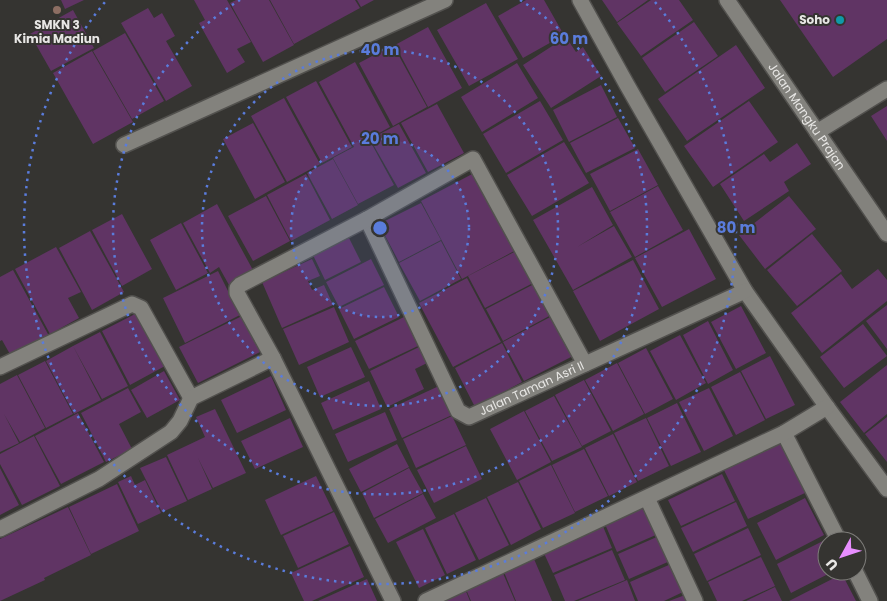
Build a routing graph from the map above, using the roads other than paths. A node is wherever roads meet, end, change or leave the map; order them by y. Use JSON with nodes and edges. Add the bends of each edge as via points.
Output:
{"nodes":[{"id":1,"x":444,"y":0,"type":"edge"},
{"id":2,"x":580,"y":0,"type":"edge"},
{"id":3,"x":727,"y":0,"type":"edge"},
{"id":4,"x":887,"y":89,"type":"edge"},
{"id":5,"x":817,"y":132,"type":"junction"},
{"id":6,"x":124,"y":145,"type":"dead end"},
{"id":7,"x":367,"y":219,"type":"junction"},
{"id":8,"x":887,"y":234,"type":"edge"},
{"id":9,"x":745,"y":291,"type":"junction"},
{"id":10,"x":273,"y":358,"type":"junction"},
{"id":11,"x":585,"y":364,"type":"junction"},
{"id":12,"x":0,"y":367,"type":"edge"},
{"id":13,"x":191,"y":398,"type":"junction"},
{"id":14,"x":827,"y":407,"type":"junction"},
{"id":15,"x":784,"y":433,"type":"junction"},
{"id":16,"x":887,"y":488,"type":"edge"},
{"id":17,"x":647,"y":498,"type":"junction"},
{"id":18,"x":0,"y":529,"type":"edge"},
{"id":19,"x":834,"y":531,"type":"edge"},
{"id":20,"x":860,"y":581,"type":"edge"},
{"id":21,"x":393,"y":601,"type":"edge"},
{"id":22,"x":426,"y":601,"type":"edge"},
{"id":23,"x":695,"y":601,"type":"edge"},
{"id":24,"x":870,"y":601,"type":"edge"}],
"edges":[{"from":1,"to":6,"type":"street"},
{"from":2,"to":9,"type":"street"},
{"from":3,"to":5,"type":"street","name":"Jalan Mangku Prajan"},
{"from":4,"to":5,"type":"street"},
{"from":5,"to":8,"type":"street","name":"Jalan Mangku Prajan"},
{"from":7,"to":10,"type":"street","via":[[237,288]]},
{"from":7,"to":11,"type":"street","name":"Jalan Taman Asri II","via":[[458,411],[463,415],[469,417]]},
{"from":7,"to":11,"type":"street","via":[[473,159]]},
{"from":9,"to":11,"type":"street","name":"Jalan Taman Asri II"},
{"from":9,"to":14,"type":"street"},
{"from":10,"to":13,"type":"street"},
{"from":10,"to":21,"type":"street"},
{"from":12,"to":13,"type":"street","via":[[132,304],[141,308]]},
{"from":13,"to":18,"type":"street","via":[[172,432],[99,480]]},
{"from":14,"to":15,"type":"street"},
{"from":14,"to":16,"type":"street"},
{"from":15,"to":17,"type":"street"},
{"from":15,"to":19,"type":"street"},
{"from":17,"to":22,"type":"street"},
{"from":17,"to":23,"type":"street"},
{"from":20,"to":24,"type":"street"}]}
